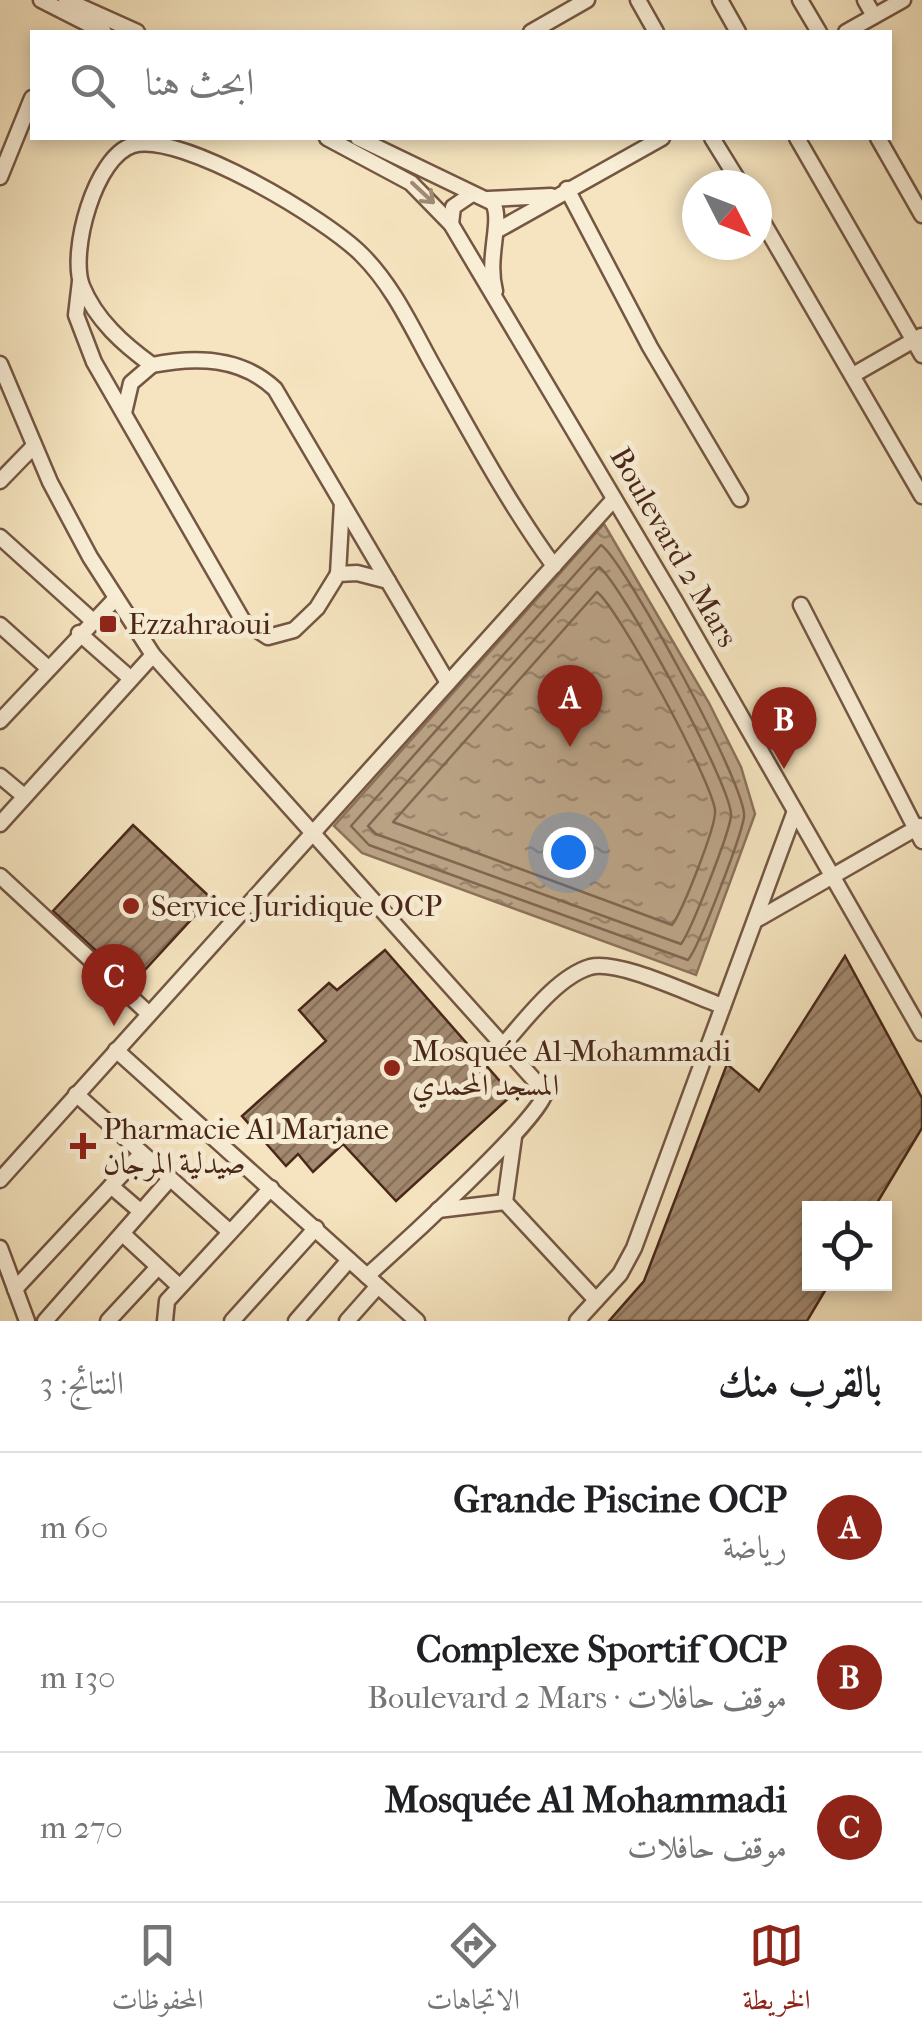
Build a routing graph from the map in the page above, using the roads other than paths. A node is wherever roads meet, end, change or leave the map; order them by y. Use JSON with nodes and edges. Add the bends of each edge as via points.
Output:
{"nodes":[{"id":1,"x":41,"y":0,"type":"edge"},
{"id":2,"x":66,"y":0,"type":"edge"},
{"id":3,"x":638,"y":0,"type":"edge"},
{"id":4,"x":720,"y":0,"type":"edge"},
{"id":5,"x":800,"y":0,"type":"edge"},
{"id":6,"x":865,"y":0,"type":"edge"},
{"id":7,"x":903,"y":0,"type":"edge"},
{"id":8,"x":580,"y":2,"type":"edge"},
{"id":9,"x":874,"y":16,"type":"junction"},
{"id":10,"x":70,"y":26,"type":"edge"},
{"id":11,"x":133,"y":30,"type":"edge"},
{"id":12,"x":535,"y":30,"type":"edge"},
{"id":13,"x":655,"y":30,"type":"edge"},
{"id":14,"x":737,"y":30,"type":"edge"},
{"id":15,"x":818,"y":30,"type":"edge"},
{"id":16,"x":850,"y":30,"type":"edge"},
{"id":17,"x":30,"y":103,"type":"edge"},
{"id":18,"x":330,"y":140,"type":"edge"},
{"id":19,"x":362,"y":140,"type":"edge"},
{"id":20,"x":658,"y":140,"type":"edge"},
{"id":21,"x":713,"y":140,"type":"edge"},
{"id":22,"x":798,"y":140,"type":"edge"},
{"id":23,"x":879,"y":140,"type":"edge"},
{"id":24,"x":732,"y":170,"type":"edge"},
{"id":25,"x":0,"y":176,"type":"edge"},
{"id":26,"x":560,"y":192,"type":"junction"},
{"id":27,"x":472,"y":194,"type":"junction"},
{"id":28,"x":488,"y":198,"type":"junction"},
{"id":29,"x":922,"y":215,"type":"edge"},
{"id":30,"x":450,"y":224,"type":"junction"},
{"id":31,"x":494,"y":233,"type":"junction"},
{"id":32,"x":772,"y":237,"type":"edge"},
{"id":33,"x":460,"y":238,"type":"junction"},
{"id":34,"x":80,"y":281,"type":"junction"},
{"id":35,"x":497,"y":296,"type":"junction"},
{"id":36,"x":918,"y":338,"type":"edge"},
{"id":37,"x":922,"y":355,"type":"edge"},
{"id":38,"x":0,"y":364,"type":"edge"},
{"id":39,"x":152,"y":364,"type":"junction"},
{"id":40,"x":853,"y":375,"type":"junction"},
{"id":41,"x":124,"y":418,"type":"junction"},
{"id":42,"x":33,"y":447,"type":"junction"},
{"id":43,"x":0,"y":481,"type":"edge"},
{"id":44,"x":922,"y":496,"type":"edge"},
{"id":45,"x":614,"y":500,"type":"junction"},
{"id":46,"x":740,"y":500,"type":"dead end"},
{"id":47,"x":342,"y":502,"type":"junction"},
{"id":48,"x":0,"y":537,"type":"edge"},
{"id":49,"x":554,"y":566,"type":"junction"},
{"id":50,"x":338,"y":574,"type":"junction"},
{"id":51,"x":388,"y":580,"type":"junction"},
{"id":52,"x":115,"y":599,"type":"junction"},
{"id":53,"x":802,"y":605,"type":"dead end"},
{"id":54,"x":93,"y":620,"type":"junction"},
{"id":55,"x":0,"y":625,"type":"edge"},
{"id":56,"x":79,"y":634,"type":"junction"},
{"id":57,"x":152,"y":655,"type":"junction"},
{"id":58,"x":48,"y":668,"type":"junction"},
{"id":59,"x":130,"y":678,"type":"junction"},
{"id":60,"x":448,"y":683,"type":"junction"},
{"id":61,"x":0,"y":721,"type":"edge"},
{"id":62,"x":0,"y":776,"type":"edge"},
{"id":63,"x":24,"y":796,"type":"junction"},
{"id":64,"x":795,"y":811,"type":"junction"},
{"id":65,"x":0,"y":824,"type":"edge"},
{"id":66,"x":919,"y":832,"type":"edge"},
{"id":67,"x":310,"y":834,"type":"junction"},
{"id":68,"x":0,"y":876,"type":"edge"},
{"id":69,"x":832,"y":876,"type":"junction"},
{"id":70,"x":756,"y":920,"type":"junction"},
{"id":71,"x":723,"y":1006,"type":"junction"},
{"id":72,"x":149,"y":1014,"type":"junction"},
{"id":73,"x":922,"y":1034,"type":"edge"},
{"id":74,"x":504,"y":1044,"type":"junction"},
{"id":75,"x":116,"y":1050,"type":"junction"},
{"id":76,"x":76,"y":1094,"type":"junction"},
{"id":77,"x":514,"y":1136,"type":"junction"},
{"id":78,"x":140,"y":1155,"type":"junction"},
{"id":79,"x":0,"y":1180,"type":"edge"},
{"id":80,"x":168,"y":1180,"type":"junction"},
{"id":81,"x":112,"y":1186,"type":"junction"},
{"id":82,"x":271,"y":1188,"type":"junction"},
{"id":83,"x":505,"y":1202,"type":"junction"},
{"id":84,"x":437,"y":1210,"type":"junction"},
{"id":85,"x":140,"y":1211,"type":"junction"},
{"id":86,"x":316,"y":1228,"type":"junction"},
{"id":87,"x":230,"y":1232,"type":"junction"},
{"id":88,"x":124,"y":1234,"type":"junction"},
{"id":89,"x":0,"y":1248,"type":"edge"},
{"id":90,"x":350,"y":1260,"type":"junction"},
{"id":91,"x":158,"y":1267,"type":"junction"},
{"id":92,"x":372,"y":1281,"type":"junction"},
{"id":93,"x":179,"y":1286,"type":"junction"},
{"id":94,"x":15,"y":1289,"type":"junction"},
{"id":95,"x":596,"y":1300,"type":"junction"},
{"id":96,"x":27,"y":1321,"type":"edge"},
{"id":97,"x":44,"y":1321,"type":"edge"},
{"id":98,"x":108,"y":1321,"type":"edge"},
{"id":99,"x":165,"y":1321,"type":"edge"},
{"id":100,"x":232,"y":1321,"type":"edge"},
{"id":101,"x":296,"y":1321,"type":"edge"},
{"id":102,"x":347,"y":1321,"type":"edge"},
{"id":103,"x":418,"y":1321,"type":"edge"},
{"id":104,"x":576,"y":1321,"type":"edge"}],
"edges":[{"from":1,"to":10,"type":"street"},
{"from":2,"to":11,"type":"street"},
{"from":3,"to":13,"type":"street"},
{"from":4,"to":14,"type":"street"},
{"from":5,"to":15,"type":"street"},
{"from":6,"to":9,"type":"street"},
{"from":7,"to":9,"type":"street"},
{"from":8,"to":12,"type":"street"},
{"from":9,"to":16,"type":"street"},
{"from":17,"to":25,"type":"street"},
{"from":18,"to":30,"type":"street","one_way":true,"via":[[412,183]]},
{"from":19,"to":27,"type":"street"},
{"from":20,"to":26,"type":"street"},
{"from":21,"to":24,"type":"street"},
{"from":22,"to":36,"type":"street"},
{"from":23,"to":29,"type":"street"},
{"from":26,"to":28,"type":"street"},
{"from":26,"to":31,"type":"street"},
{"from":26,"to":46,"type":"street"},
{"from":27,"to":28,"type":"street"},
{"from":27,"to":30,"type":"street","via":[[453,207]]},
{"from":28,"to":31,"type":"street","via":[[498,213]]},
{"from":30,"to":33,"type":"street"},
{"from":31,"to":33,"type":"street","via":[[477,243]]},
{"from":31,"to":35,"type":"street","via":[[491,276]]},
{"from":32,"to":40,"type":"street"},
{"from":33,"to":35,"type":"street","name":"Boulevard 2 Mars"},
{"from":34,"to":39,"type":"street","via":[[106,325]]},
{"from":34,"to":41,"type":"street","via":[[74,304],[79,326]]},
{"from":34,"to":49,"type":"street","via":[[80,247],[96,185],[117,153],[136,144],[178,149],[324,223],[362,254],[398,300]]},
{"from":35,"to":45,"type":"street","name":"Boulevard 2 Mars"},
{"from":36,"to":37,"type":"street"},
{"from":36,"to":40,"type":"street"},
{"from":38,"to":42,"type":"street"},
{"from":39,"to":41,"type":"street","via":[[131,383]]},
{"from":39,"to":47,"type":"street","via":[[190,359],[260,375],[284,399]]},
{"from":40,"to":44,"type":"street"},
{"from":41,"to":50,"type":"street","via":[[250,629],[268,637],[294,630]]},
{"from":42,"to":43,"type":"street"},
{"from":42,"to":52,"type":"street"},
{"from":45,"to":49,"type":"street"},
{"from":45,"to":64,"type":"street","name":"Boulevard 2 Mars"},
{"from":47,"to":50,"type":"street"},
{"from":47,"to":51,"type":"street"},
{"from":48,"to":54,"type":"street"},
{"from":49,"to":60,"type":"street"},
{"from":50,"to":51,"type":"street"},
{"from":51,"to":60,"type":"street"},
{"from":52,"to":54,"type":"street"},
{"from":52,"to":57,"type":"street"},
{"from":53,"to":66,"type":"street"},
{"from":54,"to":56,"type":"street"},
{"from":55,"to":58,"type":"street"},
{"from":56,"to":58,"type":"street"},
{"from":56,"to":59,"type":"street"},
{"from":57,"to":59,"type":"street"},
{"from":57,"to":67,"type":"street"},
{"from":58,"to":61,"type":"street"},
{"from":59,"to":63,"type":"street"},
{"from":60,"to":67,"type":"street"},
{"from":62,"to":63,"type":"street"},
{"from":63,"to":65,"type":"street"},
{"from":64,"to":69,"type":"street","name":"Boulevard 2 Mars"},
{"from":64,"to":70,"type":"street"},
{"from":66,"to":69,"type":"street"},
{"from":67,"to":72,"type":"street"},
{"from":67,"to":74,"type":"street"},
{"from":68,"to":72,"type":"street"},
{"from":69,"to":70,"type":"street"},
{"from":69,"to":73,"type":"street","name":"Boulevard 2 Mars"},
{"from":70,"to":71,"type":"street"},
{"from":71,"to":74,"type":"street","via":[[593,966],[567,980]]},
{"from":71,"to":95,"type":"street","via":[[634,1248]]},
{"from":72,"to":75,"type":"street"},
{"from":74,"to":77,"type":"street","via":[[545,1092],[543,1105]]},
{"from":75,"to":76,"type":"street"},
{"from":75,"to":82,"type":"street"},
{"from":76,"to":78,"type":"street"},
{"from":76,"to":79,"type":"street"},
{"from":77,"to":83,"type":"street"},
{"from":77,"to":84,"type":"street"},
{"from":78,"to":80,"type":"street"},
{"from":78,"to":81,"type":"street"},
{"from":80,"to":85,"type":"street"},
{"from":80,"to":87,"type":"street"},
{"from":81,"to":85,"type":"street"},
{"from":81,"to":94,"type":"street"},
{"from":82,"to":86,"type":"street"},
{"from":82,"to":87,"type":"street"},
{"from":83,"to":84,"type":"street"},
{"from":83,"to":95,"type":"street"},
{"from":84,"to":92,"type":"street"},
{"from":85,"to":88,"type":"street"},
{"from":86,"to":90,"type":"street"},
{"from":86,"to":100,"type":"street"},
{"from":87,"to":93,"type":"street"},
{"from":88,"to":91,"type":"street"},
{"from":88,"to":97,"type":"street"},
{"from":89,"to":94,"type":"street"},
{"from":90,"to":92,"type":"street"},
{"from":90,"to":101,"type":"street"},
{"from":91,"to":93,"type":"street"},
{"from":91,"to":98,"type":"street"},
{"from":92,"to":102,"type":"street"},
{"from":92,"to":103,"type":"street"},
{"from":93,"to":99,"type":"street","via":[[166,1301]]},
{"from":94,"to":96,"type":"street"},
{"from":95,"to":104,"type":"street"}]}
